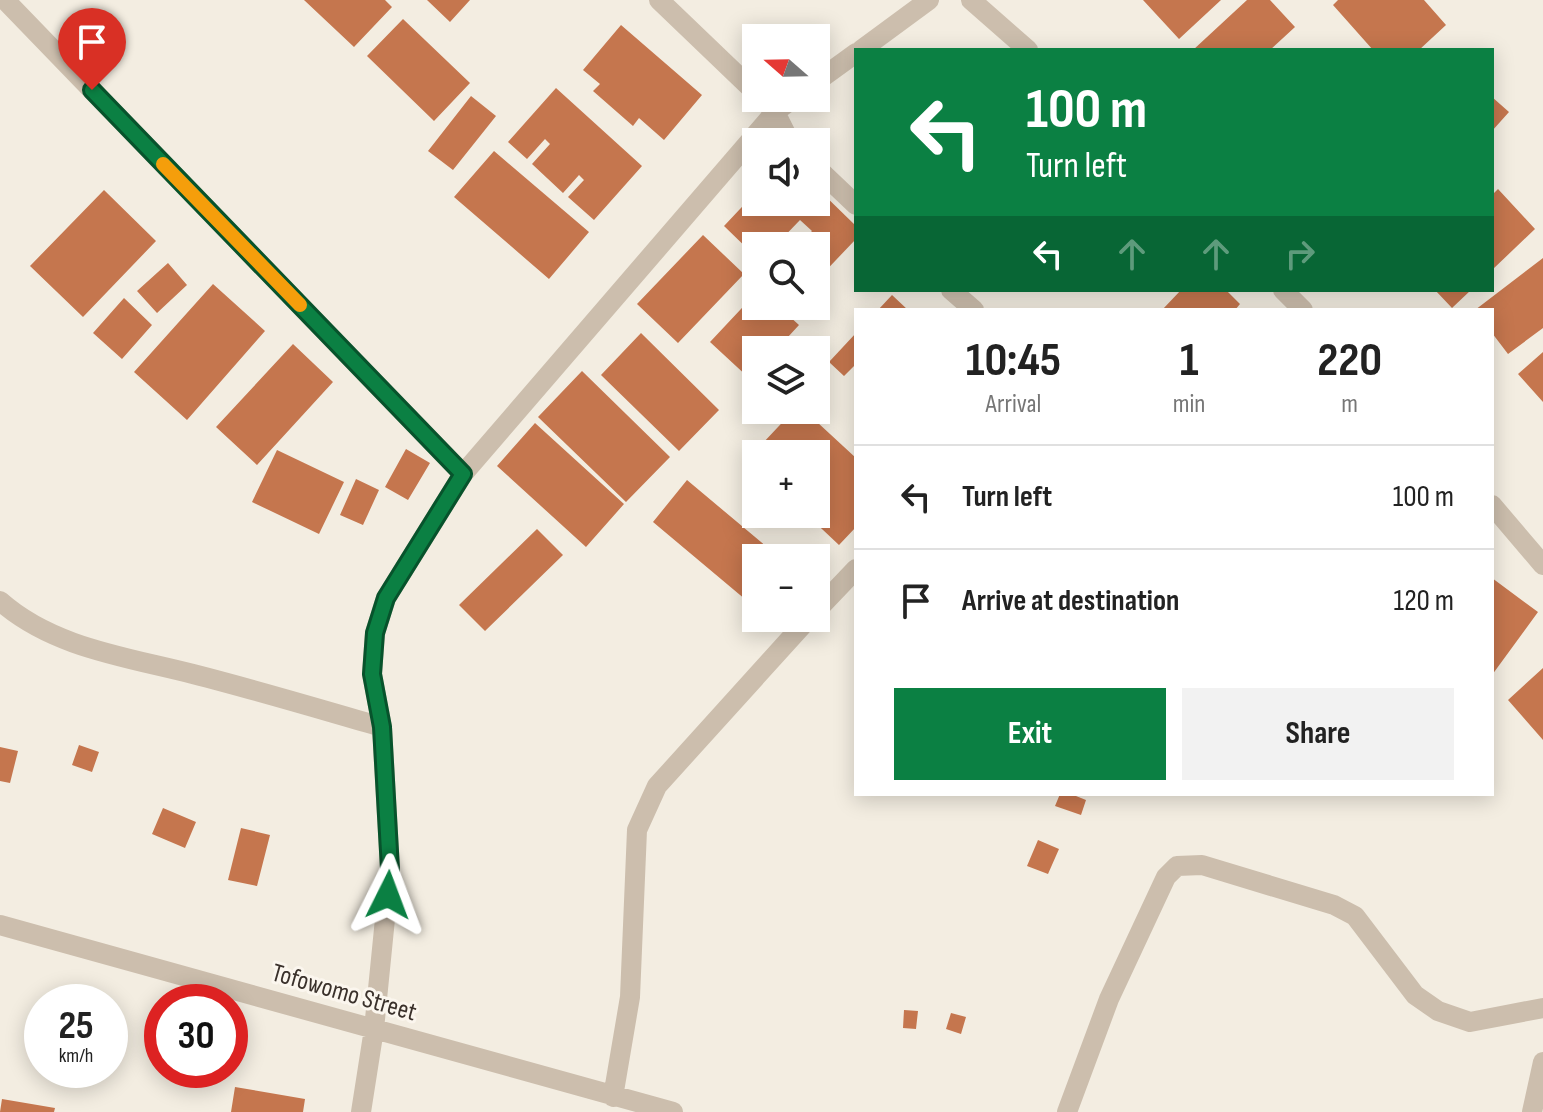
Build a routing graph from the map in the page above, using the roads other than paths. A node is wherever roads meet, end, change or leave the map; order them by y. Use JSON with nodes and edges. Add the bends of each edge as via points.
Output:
{"nodes":[{"id":1,"x":5,"y":0,"type":"edge"},
{"id":2,"x":659,"y":0,"type":"edge"},
{"id":3,"x":929,"y":0,"type":"edge"},
{"id":4,"x":971,"y":0,"type":"edge"},
{"id":5,"x":863,"y":48,"type":"edge"},
{"id":6,"x":1026,"y":48,"type":"edge"},
{"id":7,"x":854,"y":55,"type":"edge"},
{"id":8,"x":830,"y":72,"type":"edge"},
{"id":9,"x":742,"y":80,"type":"edge"},
{"id":10,"x":762,"y":112,"type":"edge"},
{"id":11,"x":830,"y":180,"type":"edge"},
{"id":12,"x":854,"y":203,"type":"edge"},
{"id":13,"x":953,"y":292,"type":"edge"},
{"id":14,"x":1285,"y":292,"type":"edge"},
{"id":15,"x":972,"y":308,"type":"edge"},
{"id":16,"x":1301,"y":308,"type":"edge"},
{"id":17,"x":463,"y":474,"type":"junction"},
{"id":18,"x":1494,"y":507,"type":"edge"},
{"id":19,"x":1543,"y":565,"type":"edge"},
{"id":20,"x":854,"y":571,"type":"edge"},
{"id":21,"x":830,"y":596,"type":"edge"},
{"id":22,"x":0,"y":601,"type":"edge"},
{"id":23,"x":796,"y":632,"type":"edge"},
{"id":24,"x":382,"y":727,"type":"junction"},
{"id":25,"x":0,"y":925,"type":"edge"},
{"id":26,"x":1543,"y":1008,"type":"edge"},
{"id":27,"x":374,"y":1029,"type":"junction"},
{"id":28,"x":1543,"y":1062,"type":"edge"},
{"id":29,"x":613,"y":1097,"type":"junction"},
{"id":30,"x":361,"y":1112,"type":"edge"},
{"id":31,"x":673,"y":1112,"type":"edge"},
{"id":32,"x":1067,"y":1112,"type":"edge"},
{"id":33,"x":1532,"y":1112,"type":"edge"}],
"edges":[{"from":1,"to":17,"type":"street"},
{"from":2,"to":9,"type":"street"},
{"from":3,"to":5,"type":"street"},
{"from":4,"to":6,"type":"street"},
{"from":7,"to":8,"type":"street"},
{"from":10,"to":17,"type":"street"},
{"from":11,"to":12,"type":"street"},
{"from":13,"to":15,"type":"street"},
{"from":14,"to":16,"type":"street"},
{"from":17,"to":24,"type":"street","via":[[386,598],[375,633],[372,674]]},
{"from":18,"to":19,"type":"street"},
{"from":20,"to":21,"type":"street"},
{"from":22,"to":24,"type":"street","via":[[62,638],[122,658]]},
{"from":23,"to":29,"type":"street","via":[[657,786],[637,830],[630,997]]},
{"from":24,"to":27,"type":"street","via":[[390,869]]},
{"from":25,"to":27,"type":"street","name":"Tofowomo Street"},
{"from":26,"to":32,"type":"street","via":[[1470,1022],[1438,1011],[1415,995],[1355,916],[1202,865],[1177,866],[1166,877],[1109,999]]},
{"from":27,"to":29,"type":"street","name":"Tofowomo Street"},
{"from":27,"to":30,"type":"street"},
{"from":28,"to":33,"type":"street"},
{"from":29,"to":31,"type":"street","name":"Tofowomo Street"}]}
